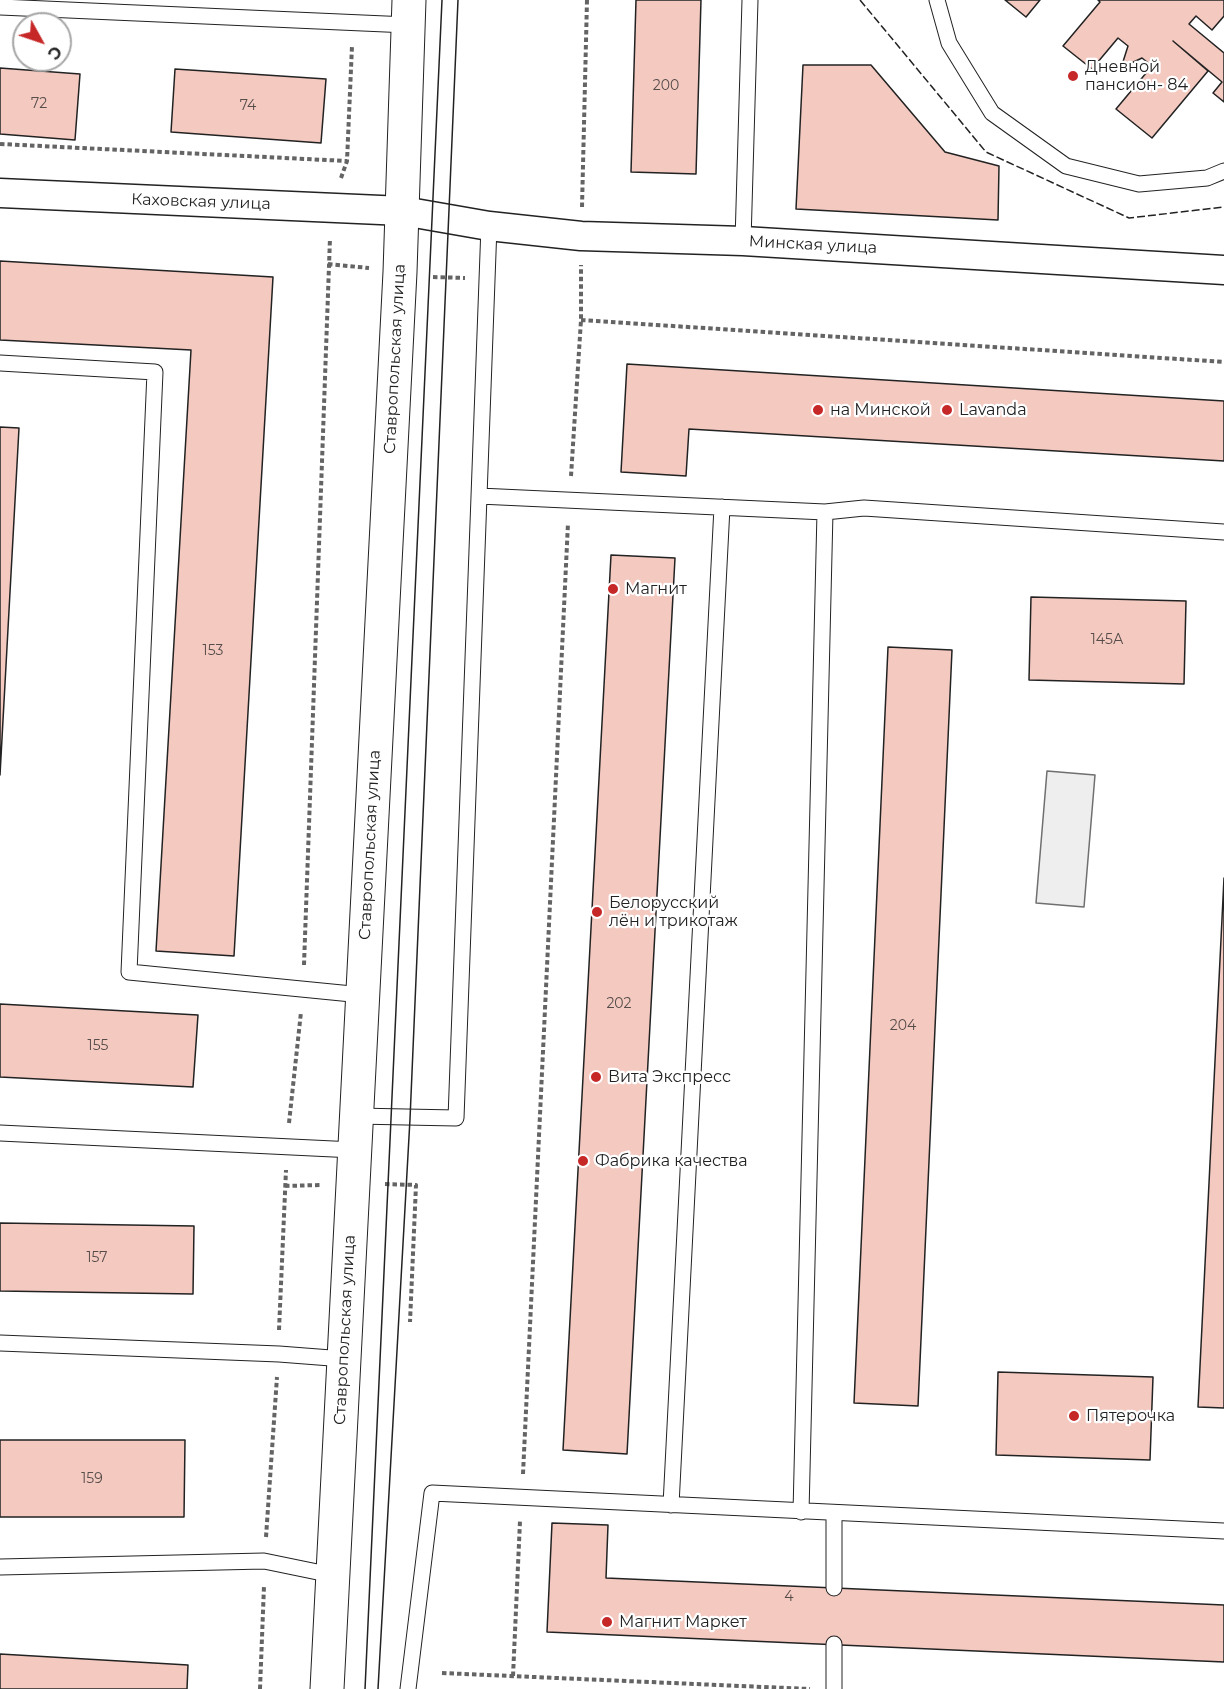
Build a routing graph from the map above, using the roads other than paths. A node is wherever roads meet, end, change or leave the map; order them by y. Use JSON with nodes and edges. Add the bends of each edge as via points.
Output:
{"nodes":[{"id":1,"x":750,"y":0,"type":"edge"},
{"id":2,"x":938,"y":0,"type":"edge"},
{"id":3,"x":0,"y":6,"type":"edge"},
{"id":4,"x":408,"y":13,"type":"edge"},
{"id":5,"x":1224,"y":171,"type":"edge"},
{"id":6,"x":0,"y":193,"type":"edge"},
{"id":7,"x":403,"y":211,"type":"junction"},
{"id":8,"x":489,"y":226,"type":"junction"},
{"id":9,"x":742,"y":241,"type":"junction"},
{"id":10,"x":1224,"y":270,"type":"edge"},
{"id":11,"x":0,"y":363,"type":"edge"},
{"id":12,"x":479,"y":496,"type":"junction"},
{"id":13,"x":722,"y":507,"type":"junction"},
{"id":14,"x":825,"y":512,"type":"junction"},
{"id":15,"x":1224,"y":532,"type":"edge"},
{"id":16,"x":362,"y":995,"type":"junction"},
{"id":17,"x":356,"y":1116,"type":"junction"},
{"id":18,"x":0,"y":1133,"type":"edge"},
{"id":19,"x":354,"y":1150,"type":"junction"},
{"id":20,"x":0,"y":1343,"type":"edge"},
{"id":21,"x":344,"y":1359,"type":"junction"},
{"id":22,"x":670,"y":1505,"type":"junction"},
{"id":23,"x":801,"y":1512,"type":"junction"},
{"id":24,"x":834,"y":1513,"type":"junction"},
{"id":25,"x":1224,"y":1531,"type":"edge"},
{"id":26,"x":0,"y":1567,"type":"edge"},
{"id":27,"x":332,"y":1575,"type":"junction"},
{"id":28,"x":834,"y":1588,"type":"dead end"},
{"id":29,"x":834,"y":1644,"type":"dead end"},
{"id":30,"x":327,"y":1689,"type":"edge"},
{"id":31,"x":408,"y":1689,"type":"edge"},
{"id":32,"x":834,"y":1689,"type":"edge"}],
"edges":[{"from":1,"to":9,"type":"lane"},
{"from":2,"to":5,"type":"lane","via":[[949,43],[992,113],[1066,166],[1139,184],[1206,178]]},
{"from":3,"to":4,"type":"lane","via":[[353,25]]},
{"from":4,"to":7,"type":"street","name":"Ставропольская улица"},
{"from":6,"to":7,"type":"street","name":"Каховская улица"},
{"from":7,"to":8,"type":"street","name":"Минская улица"},
{"from":7,"to":16,"type":"street","name":"Ставропольская улица"},
{"from":8,"to":9,"type":"street","name":"Минская улица","via":[[581,236]]},
{"from":8,"to":12,"type":"lane"},
{"from":9,"to":10,"type":"street","name":"Минская улица"},
{"from":11,"to":16,"type":"lane","via":[[155,372],[129,972]]},
{"from":12,"to":13,"type":"lane"},
{"from":12,"to":17,"type":"lane","via":[[456,1118]]},
{"from":13,"to":14,"type":"lane"},
{"from":13,"to":22,"type":"lane"},
{"from":14,"to":15,"type":"lane","via":[[864,508]]},
{"from":14,"to":23,"type":"lane"},
{"from":16,"to":17,"type":"street","name":"Ставропольская улица"},
{"from":17,"to":19,"type":"street","name":"Ставропольская улица"},
{"from":18,"to":19,"type":"lane"},
{"from":19,"to":21,"type":"street","name":"Ставропольская улица"},
{"from":20,"to":21,"type":"lane"},
{"from":21,"to":27,"type":"street","name":"Ставропольская улица"},
{"from":22,"to":23,"type":"lane"},
{"from":22,"to":31,"type":"lane","via":[[432,1493]]},
{"from":23,"to":24,"type":"lane"},
{"from":24,"to":25,"type":"lane"},
{"from":24,"to":28,"type":"lane"},
{"from":26,"to":27,"type":"lane","via":[[264,1561]]},
{"from":27,"to":30,"type":"street","name":"Ставропольская улица"},
{"from":29,"to":32,"type":"lane"}]}
